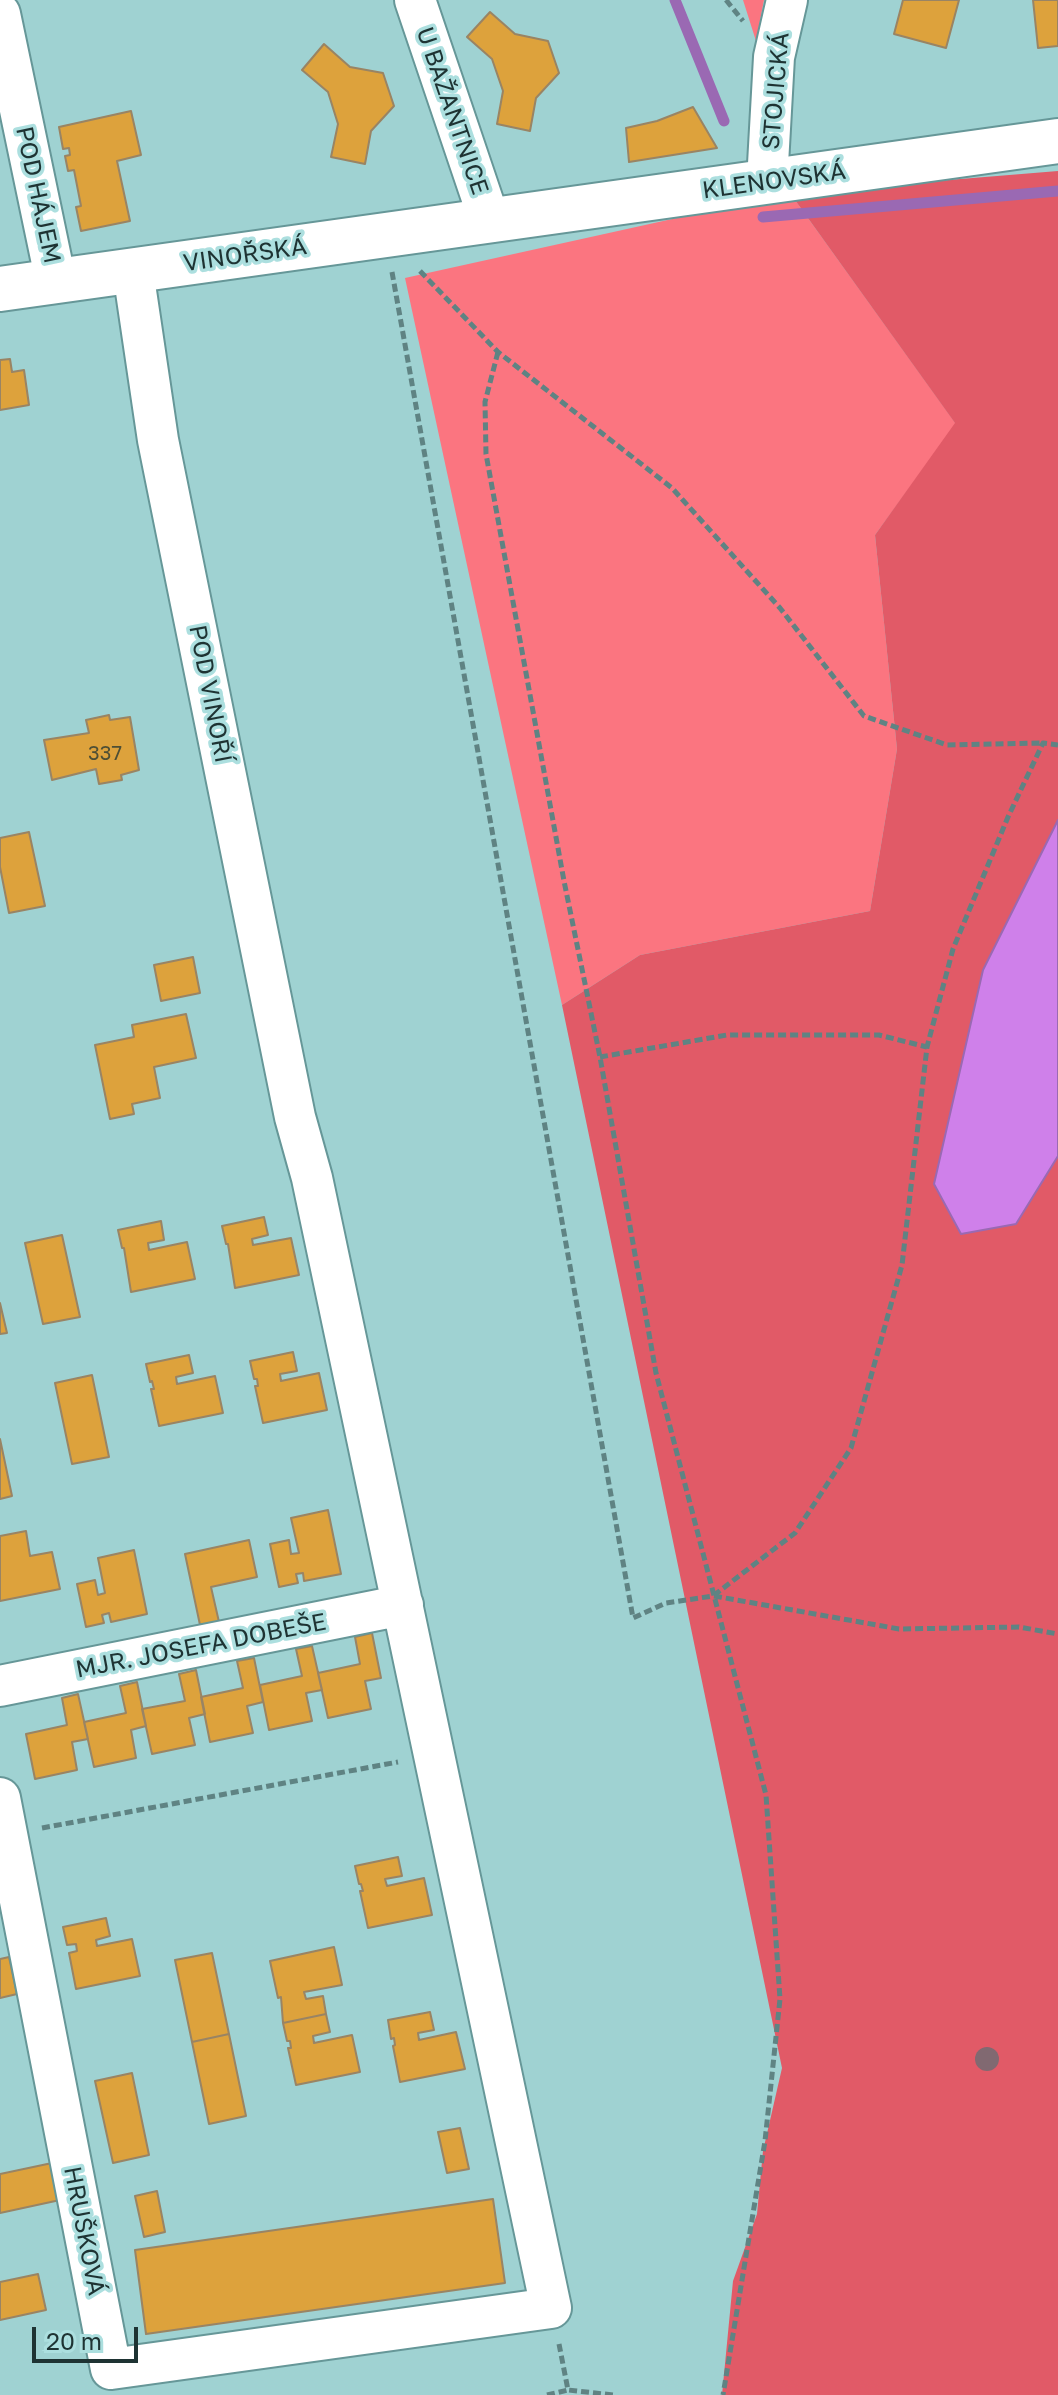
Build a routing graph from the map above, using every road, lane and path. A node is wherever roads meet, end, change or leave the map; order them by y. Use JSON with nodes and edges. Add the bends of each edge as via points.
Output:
{"nodes":[{"id":1,"x":415,"y":0,"type":"edge"},
{"id":2,"x":787,"y":0,"type":"edge"},
{"id":3,"x":0,"y":14,"type":"edge"},
{"id":4,"x":1058,"y":141,"type":"edge"},
{"id":5,"x":767,"y":182,"type":"junction"},
{"id":6,"x":490,"y":222,"type":"junction"},
{"id":7,"x":386,"y":236,"type":"junction"},
{"id":8,"x":133,"y":271,"type":"junction"},
{"id":9,"x":56,"y":282,"type":"junction"},
{"id":10,"x":0,"y":289,"type":"edge"},
{"id":11,"x":498,"y":352,"type":"junction"},
{"id":12,"x":1043,"y":743,"type":"junction"},
{"id":13,"x":1058,"y":745,"type":"edge"},
{"id":14,"x":927,"y":1047,"type":"junction"},
{"id":15,"x":600,"y":1057,"type":"junction"},
{"id":16,"x":713,"y":1596,"type":"junction"},
{"id":17,"x":403,"y":1605,"type":"junction"},
{"id":18,"x":1058,"y":1634,"type":"edge"},
{"id":19,"x":0,"y":1686,"type":"edge"},
{"id":20,"x":434,"y":1755,"type":"junction"},
{"id":21,"x":4,"y":1816,"type":"edge"},
{"id":22,"x":551,"y":2308,"type":"junction"},
{"id":23,"x":568,"y":2390,"type":"junction"},
{"id":24,"x":547,"y":2395,"type":"edge"},
{"id":25,"x":613,"y":2395,"type":"edge"},
{"id":26,"x":723,"y":2395,"type":"edge"}],
"edges":[{"from":1,"to":6,"type":"street","name":"U BAŽANTNICE"},
{"from":2,"to":5,"type":"street","name":"STOJICKÁ","via":[[774,57]]},
{"from":3,"to":9,"type":"street","name":"POD HÁJEM"},
{"from":4,"to":5,"type":"street","name":"KLENOVSKÁ"},
{"from":5,"to":6,"type":"street","name":"KLENOVSKÁ"},
{"from":6,"to":7,"type":"street","name":"VINOŘSKÁ"},
{"from":7,"to":8,"type":"street","name":"VINOŘSKÁ"},
{"from":7,"to":11,"type":"path"},
{"from":7,"to":16,"type":"path","via":[[633,1618],[666,1603]]},
{"from":8,"to":9,"type":"street","name":"VINOŘSKÁ"},
{"from":8,"to":17,"type":"street","name":"POD VINOŘÍ","via":[[158,440],[295,1117]]},
{"from":9,"to":10,"type":"street","name":"VINOŘSKÁ"},
{"from":11,"to":12,"type":"path","via":[[672,488],[780,608],[864,716],[947,745]]},
{"from":11,"to":15,"type":"path","via":[[485,402],[486,454]]},
{"from":12,"to":13,"type":"path"},
{"from":12,"to":14,"type":"path","via":[[953,949]]},
{"from":14,"to":15,"type":"path","via":[[879,1035],[727,1035]]},
{"from":14,"to":16,"type":"path","via":[[902,1265],[851,1448],[795,1533]]},
{"from":15,"to":16,"type":"path","via":[[656,1373]]},
{"from":16,"to":18,"type":"path","via":[[899,1629],[1019,1627]]},
{"from":16,"to":26,"type":"path","via":[[766,1795],[780,1999],[765,2141]]},
{"from":17,"to":19,"type":"street","name":"MJR. JOSEFA DOBEŠE"},
{"from":17,"to":20,"type":"street","name":"POD VINOŘÍ"},
{"from":20,"to":21,"type":"path"},
{"from":20,"to":22,"type":"street","name":"POD VINOŘÍ"},
{"from":21,"to":22,"type":"street","name":"HRUŠKOVÁ","via":[[111,2369]]},
{"from":22,"to":23,"type":"path"},
{"from":23,"to":24,"type":"path"},
{"from":23,"to":25,"type":"path"}]}
